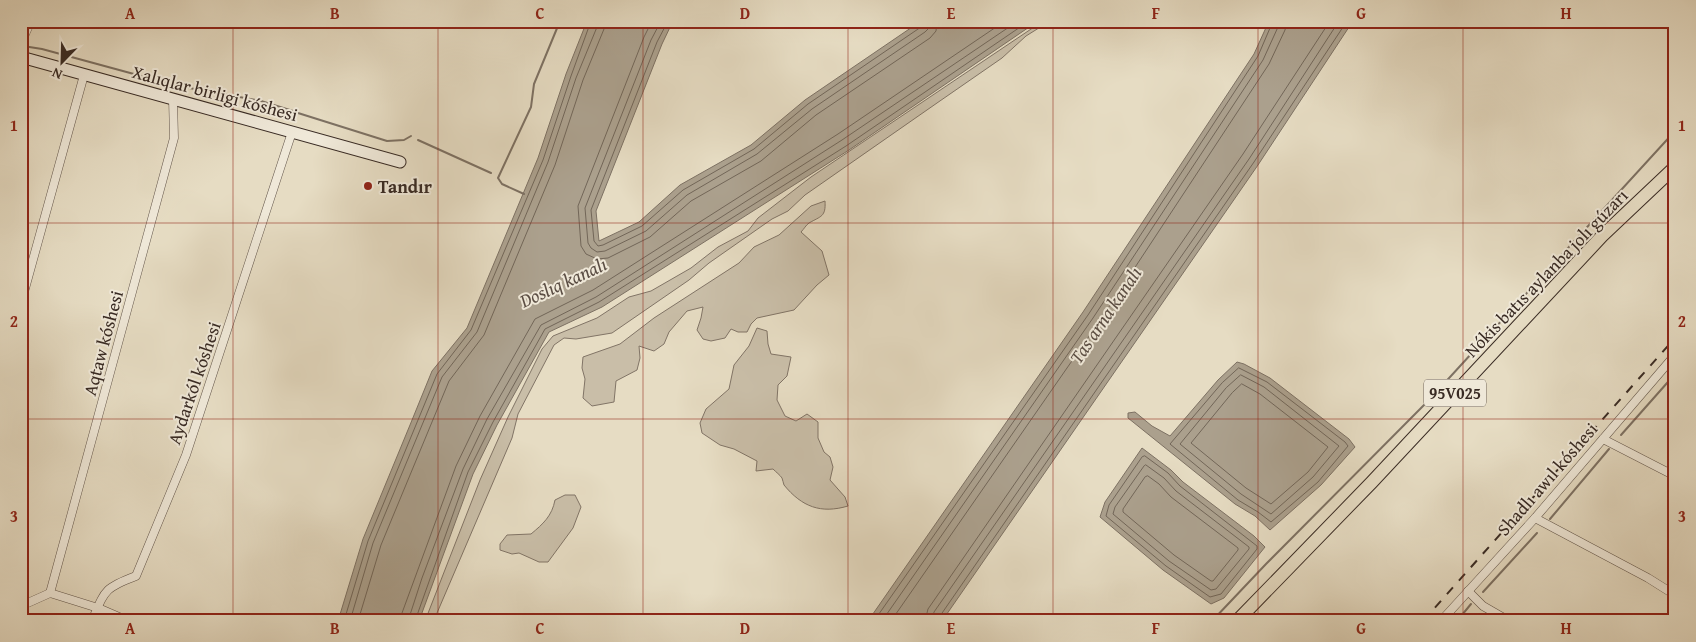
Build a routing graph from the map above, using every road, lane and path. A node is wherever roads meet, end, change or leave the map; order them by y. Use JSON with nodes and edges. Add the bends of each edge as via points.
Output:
{"nodes":[{"id":1,"x":31,"y":21,"type":"edge"},
{"id":2,"x":22,"y":39,"type":"edge"},
{"id":3,"x":21,"y":58,"type":"edge"},
{"id":4,"x":84,"y":75,"type":"junction"},
{"id":5,"x":173,"y":99,"type":"junction"},
{"id":6,"x":292,"y":132,"type":"junction"},
{"id":7,"x":400,"y":162,"type":"dead end"},
{"id":8,"x":1675,"y":167,"type":"edge"},
{"id":9,"x":21,"y":303,"type":"edge"},
{"id":10,"x":1675,"y":355,"type":"edge"},
{"id":11,"x":1603,"y":439,"type":"junction"},
{"id":12,"x":1675,"y":476,"type":"edge"},
{"id":13,"x":1534,"y":518,"type":"junction"},
{"id":14,"x":1468,"y":591,"type":"junction"},
{"id":15,"x":50,"y":593,"type":"junction"},
{"id":16,"x":1675,"y":595,"type":"edge"},
{"id":17,"x":21,"y":606,"type":"edge"},
{"id":18,"x":98,"y":608,"type":"junction"},
{"id":19,"x":92,"y":621,"type":"edge"},
{"id":20,"x":128,"y":621,"type":"edge"},
{"id":21,"x":1237,"y":621,"type":"edge"},
{"id":22,"x":1441,"y":621,"type":"edge"},
{"id":23,"x":1509,"y":621,"type":"edge"}],
"edges":[{"from":1,"to":2,"type":"street"},
{"from":3,"to":4,"type":"street","name":"Xalıqlar birligi kóshesi"},
{"from":4,"to":5,"type":"street","name":"Xalıqlar birligi kóshesi"},
{"from":4,"to":9,"type":"street"},
{"from":5,"to":6,"type":"street","name":"Xalıqlar birligi kóshesi"},
{"from":5,"to":15,"type":"street","name":"Aqtaw kóshesi","via":[[174,138]]},
{"from":6,"to":7,"type":"street","name":"Xalıqlar birligi kóshesi"},
{"from":6,"to":18,"type":"street","name":"Aydarkól kóshesi","via":[[210,386],[136,576],[114,585],[103,595]]},
{"from":8,"to":21,"type":"main road","name":"Nókis batıs aylanba jolı gúzarı","number":"95V025","via":[[1596,244]]},
{"from":10,"to":11,"type":"street","name":"Shadlı awıl kóshesi"},
{"from":11,"to":12,"type":"street"},
{"from":11,"to":13,"type":"street","name":"Shadlı awıl kóshesi"},
{"from":13,"to":14,"type":"street","name":"Shadlı awıl kóshesi"},
{"from":13,"to":16,"type":"street"},
{"from":14,"to":22,"type":"street","name":"Shadlı awıl kóshesi"},
{"from":14,"to":23,"type":"street","via":[[1483,606]]},
{"from":15,"to":17,"type":"street"},
{"from":15,"to":18,"type":"street"},
{"from":18,"to":19,"type":"street","name":"Aydarkól kóshesi"},
{"from":18,"to":20,"type":"street"}]}
